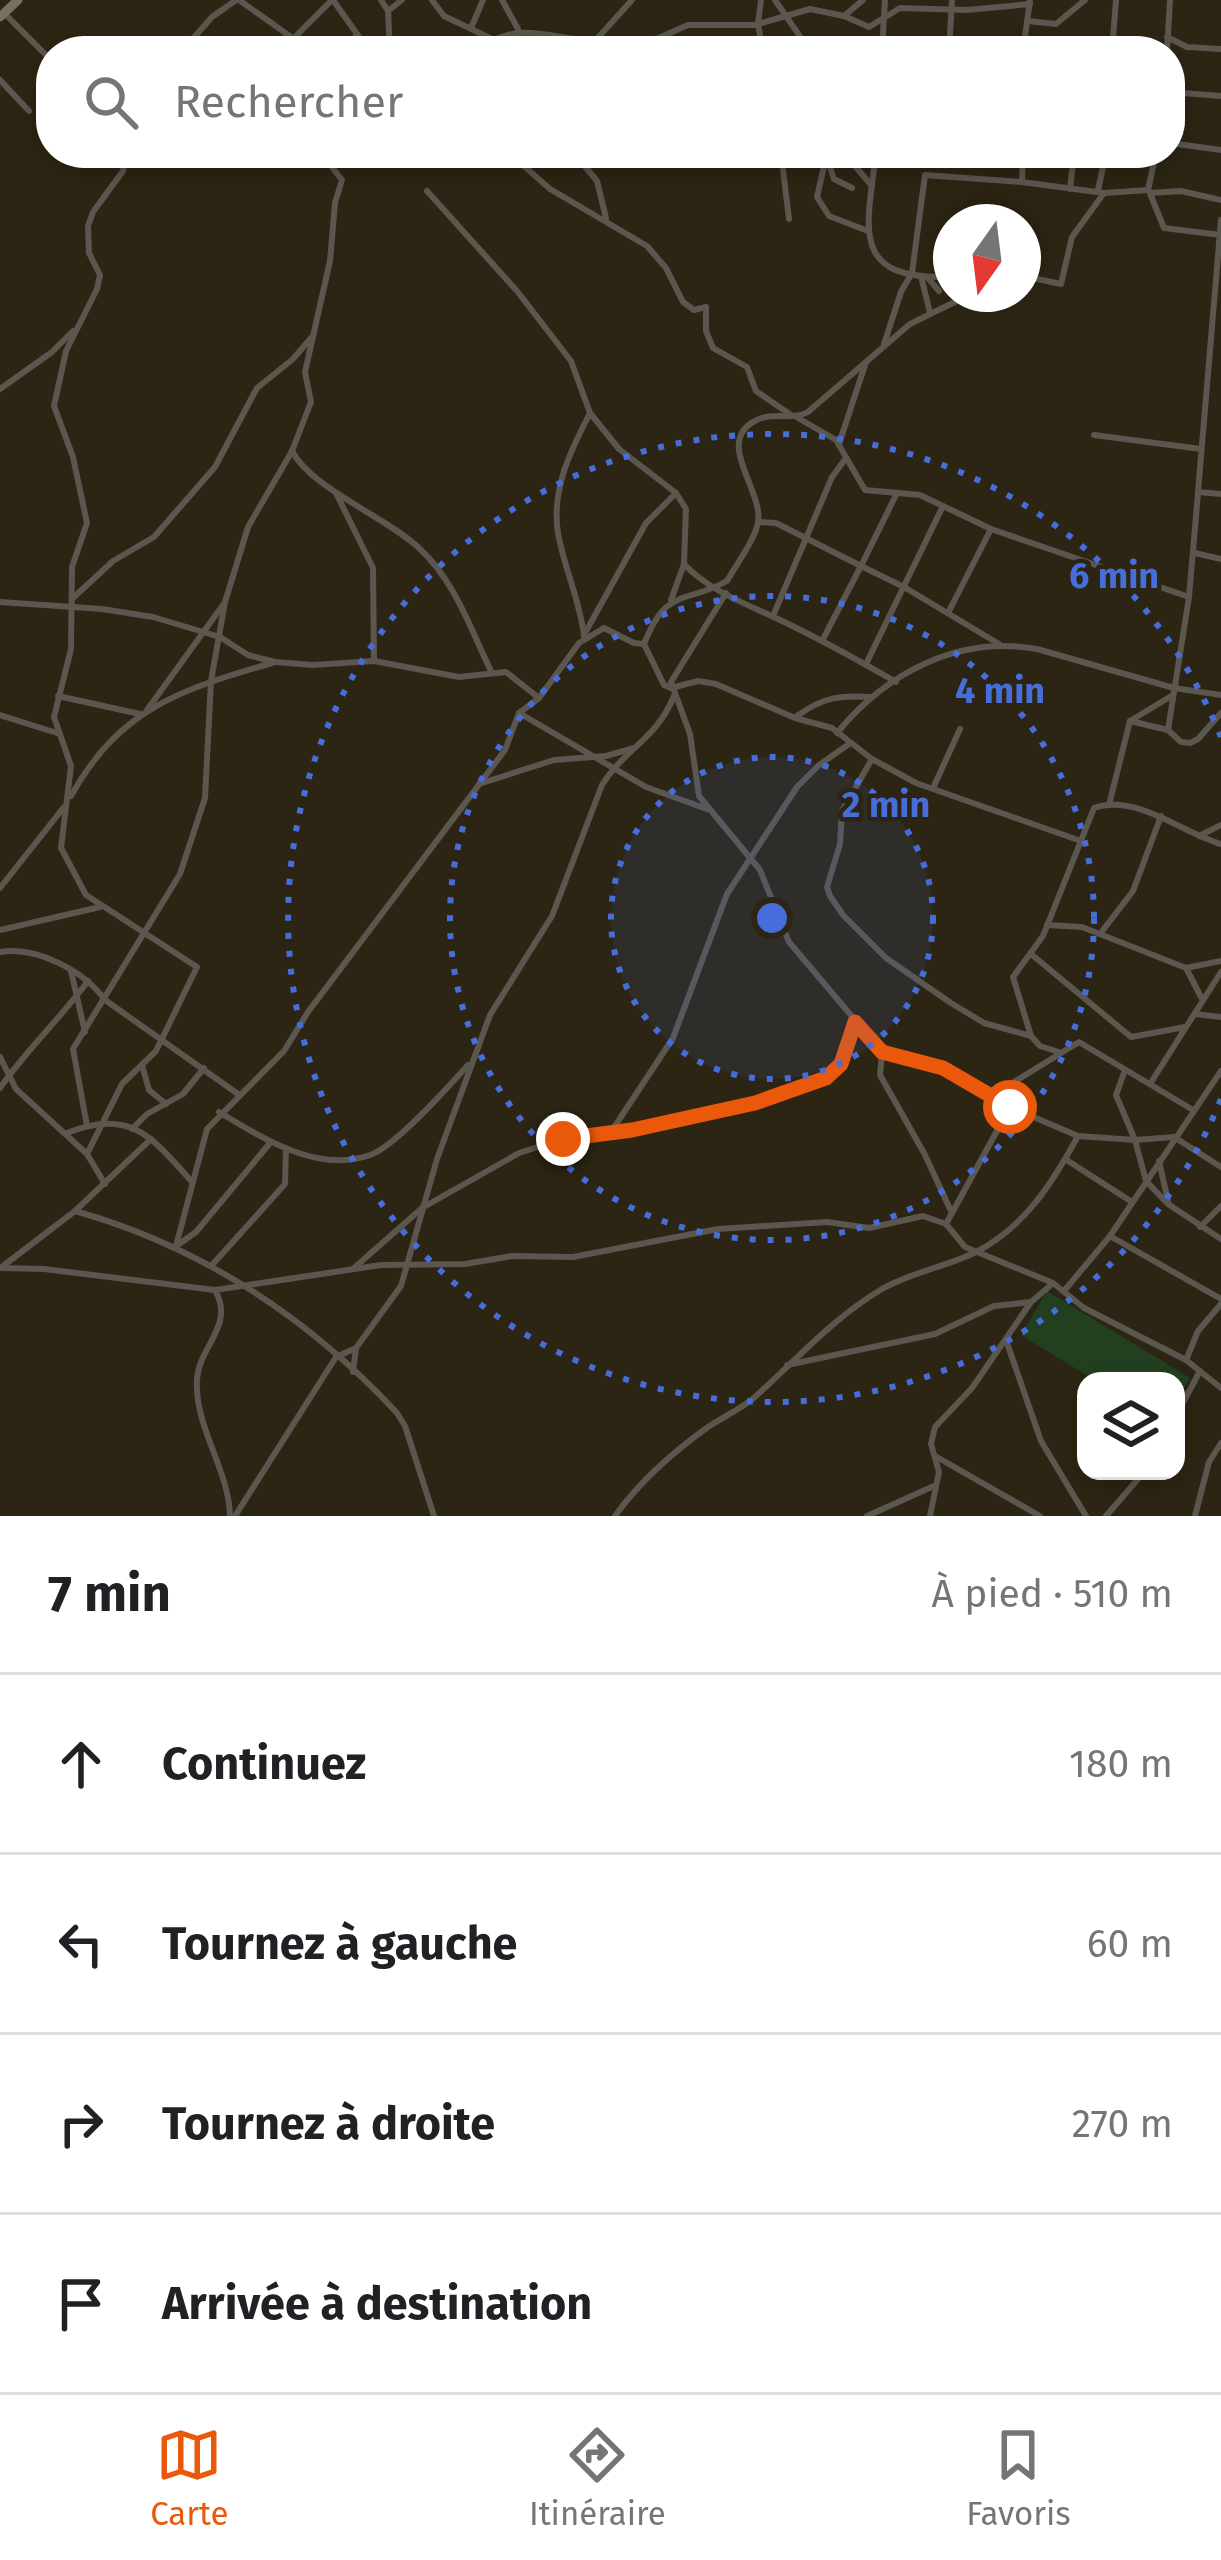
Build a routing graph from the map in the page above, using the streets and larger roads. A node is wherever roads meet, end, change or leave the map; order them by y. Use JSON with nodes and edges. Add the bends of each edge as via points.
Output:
{"nodes":[{"id":1,"x":18,"y":0,"type":"edge"},
{"id":2,"x":238,"y":0,"type":"edge"},
{"id":3,"x":332,"y":0,"type":"edge"},
{"id":4,"x":381,"y":0,"type":"edge"},
{"id":5,"x":402,"y":0,"type":"edge"},
{"id":6,"x":432,"y":0,"type":"edge"},
{"id":7,"x":483,"y":0,"type":"edge"},
{"id":8,"x":502,"y":0,"type":"edge"},
{"id":9,"x":632,"y":0,"type":"edge"},
{"id":10,"x":760,"y":0,"type":"edge"},
{"id":11,"x":775,"y":0,"type":"edge"},
{"id":12,"x":884,"y":0,"type":"edge"},
{"id":13,"x":1084,"y":0,"type":"edge"},
{"id":14,"x":1116,"y":0,"type":"edge"},
{"id":15,"x":1170,"y":0,"type":"edge"},
{"id":16,"x":858,"y":2,"type":"edge"},
{"id":17,"x":1030,"y":2,"type":"edge"},
{"id":18,"x":918,"y":4,"type":"edge"},
{"id":19,"x":953,"y":5,"type":"edge"},
{"id":20,"x":388,"y":11,"type":"junction"},
{"id":21,"x":2,"y":15,"type":"edge"},
{"id":22,"x":784,"y":15,"type":"junction"},
{"id":23,"x":844,"y":16,"type":"junction"},
{"id":24,"x":884,"y":16,"type":"junction"},
{"id":25,"x":1028,"y":21,"type":"junction"},
{"id":26,"x":758,"y":24,"type":"junction"},
{"id":27,"x":471,"y":28,"type":"junction"},
{"id":28,"x":518,"y":29,"type":"junction"},
{"id":29,"x":357,"y":34,"type":"edge"},
{"id":30,"x":195,"y":36,"type":"edge"},
{"id":31,"x":291,"y":36,"type":"edge"},
{"id":32,"x":293,"y":36,"type":"edge"},
{"id":33,"x":389,"y":36,"type":"edge"},
{"id":34,"x":486,"y":36,"type":"edge"},
{"id":35,"x":500,"y":36,"type":"edge"},
{"id":36,"x":519,"y":36,"type":"edge"},
{"id":37,"x":559,"y":36,"type":"edge"},
{"id":38,"x":599,"y":36,"type":"edge"},
{"id":39,"x":663,"y":36,"type":"edge"},
{"id":40,"x":760,"y":36,"type":"edge"},
{"id":41,"x":797,"y":36,"type":"edge"},
{"id":42,"x":883,"y":36,"type":"edge"},
{"id":43,"x":950,"y":36,"type":"edge"},
{"id":44,"x":1026,"y":36,"type":"edge"},
{"id":45,"x":1113,"y":36,"type":"edge"},
{"id":46,"x":1167,"y":36,"type":"edge"},
{"id":47,"x":36,"y":46,"type":"edge"},
{"id":48,"x":1185,"y":46,"type":"edge"},
{"id":49,"x":1221,"y":50,"type":"edge"},
{"id":50,"x":0,"y":80,"type":"edge"},
{"id":51,"x":1185,"y":95,"type":"edge"},
{"id":52,"x":1221,"y":96,"type":"edge"},
{"id":53,"x":29,"y":111,"type":"dead end"},
{"id":54,"x":1185,"y":144,"type":"edge"},
{"id":55,"x":1221,"y":150,"type":"edge"},
{"id":56,"x":124,"y":168,"type":"edge"},
{"id":57,"x":333,"y":168,"type":"edge"},
{"id":58,"x":526,"y":168,"type":"edge"},
{"id":59,"x":586,"y":168,"type":"edge"},
{"id":60,"x":783,"y":168,"type":"edge"},
{"id":61,"x":825,"y":168,"type":"edge"},
{"id":62,"x":832,"y":168,"type":"edge"},
{"id":63,"x":856,"y":168,"type":"edge"},
{"id":64,"x":874,"y":168,"type":"edge"},
{"id":65,"x":1022,"y":168,"type":"edge"},
{"id":66,"x":1072,"y":168,"type":"edge"},
{"id":67,"x":1104,"y":168,"type":"edge"},
{"id":68,"x":1153,"y":168,"type":"edge"},
{"id":69,"x":1022,"y":182,"type":"junction"},
{"id":70,"x":872,"y":187,"type":"junction"},
{"id":71,"x":852,"y":188,"type":"dead end"},
{"id":72,"x":1070,"y":189,"type":"junction"},
{"id":73,"x":427,"y":191,"type":"dead end"},
{"id":74,"x":1149,"y":191,"type":"junction"},
{"id":75,"x":1101,"y":192,"type":"junction"},
{"id":76,"x":1221,"y":200,"type":"edge"},
{"id":77,"x":789,"y":219,"type":"dead end"},
{"id":78,"x":607,"y":220,"type":"junction"},
{"id":79,"x":1221,"y":220,"type":"edge"},
{"id":80,"x":868,"y":231,"type":"junction"},
{"id":81,"x":1220,"y":235,"type":"edge"},
{"id":82,"x":920,"y":276,"type":"junction"},
{"id":83,"x":933,"y":277,"type":"edge"},
{"id":84,"x":1041,"y":280,"type":"edge"},
{"id":85,"x":933,"y":286,"type":"edge"},
{"id":86,"x":1218,"y":297,"type":"edge"},
{"id":87,"x":934,"y":312,"type":"edge"},
{"id":88,"x":930,"y":314,"type":"junction"},
{"id":89,"x":76,"y":328,"type":"junction"},
{"id":90,"x":313,"y":335,"type":"junction"},
{"id":91,"x":884,"y":345,"type":"junction"},
{"id":92,"x":1210,"y":353,"type":"junction"},
{"id":93,"x":1221,"y":355,"type":"edge"},
{"id":94,"x":866,"y":360,"type":"junction"},
{"id":95,"x":0,"y":389,"type":"edge"},
{"id":96,"x":590,"y":413,"type":"junction"},
{"id":97,"x":796,"y":417,"type":"junction"},
{"id":98,"x":1094,"y":435,"type":"dead end"},
{"id":99,"x":839,"y":444,"type":"junction"},
{"id":100,"x":1201,"y":449,"type":"junction"},
{"id":101,"x":292,"y":451,"type":"junction"},
{"id":102,"x":846,"y":458,"type":"junction"},
{"id":103,"x":335,"y":489,"type":"junction"},
{"id":104,"x":1198,"y":492,"type":"junction"},
{"id":105,"x":676,"y":493,"type":"junction"},
{"id":106,"x":897,"y":493,"type":"junction"},
{"id":107,"x":1221,"y":494,"type":"edge"},
{"id":108,"x":944,"y":506,"type":"junction"},
{"id":109,"x":758,"y":522,"type":"junction"},
{"id":110,"x":991,"y":529,"type":"junction"},
{"id":111,"x":805,"y":539,"type":"junction"},
{"id":112,"x":1195,"y":554,"type":"junction"},
{"id":113,"x":1221,"y":559,"type":"edge"},
{"id":114,"x":684,"y":564,"type":"junction"},
{"id":115,"x":861,"y":566,"type":"junction"},
{"id":116,"x":716,"y":586,"type":"junction"},
{"id":117,"x":904,"y":586,"type":"junction"},
{"id":118,"x":726,"y":593,"type":"junction"},
{"id":119,"x":1189,"y":597,"type":"junction"},
{"id":120,"x":0,"y":602,"type":"edge"},
{"id":121,"x":225,"y":602,"type":"junction"},
{"id":122,"x":670,"y":602,"type":"junction"},
{"id":123,"x":72,"y":604,"type":"junction"},
{"id":124,"x":580,"y":608,"type":"junction"},
{"id":125,"x":948,"y":613,"type":"junction"},
{"id":126,"x":773,"y":616,"type":"junction"},
{"id":127,"x":593,"y":618,"type":"junction"},
{"id":128,"x":604,"y":628,"type":"junction"},
{"id":129,"x":206,"y":632,"type":"junction"},
{"id":130,"x":220,"y":637,"type":"junction"},
{"id":131,"x":582,"y":639,"type":"junction"},
{"id":132,"x":822,"y":641,"type":"junction"},
{"id":133,"x":644,"y":644,"type":"junction"},
{"id":134,"x":1002,"y":646,"type":"junction"},
{"id":135,"x":374,"y":661,"type":"junction"},
{"id":136,"x":275,"y":662,"type":"junction"},
{"id":137,"x":866,"y":664,"type":"junction"},
{"id":138,"x":491,"y":671,"type":"junction"},
{"id":139,"x":211,"y":681,"type":"junction"},
{"id":140,"x":896,"y":682,"type":"junction"},
{"id":141,"x":672,"y":692,"type":"junction"},
{"id":142,"x":1173,"y":692,"type":"junction"},
{"id":143,"x":1221,"y":695,"type":"edge"},
{"id":144,"x":58,"y":696,"type":"junction"},
{"id":145,"x":872,"y":697,"type":"junction"},
{"id":146,"x":539,"y":698,"type":"junction"},
{"id":147,"x":143,"y":712,"type":"junction"},
{"id":148,"x":519,"y":713,"type":"junction"},
{"id":149,"x":1221,"y":713,"type":"edge"},
{"id":150,"x":0,"y":715,"type":"edge"},
{"id":151,"x":795,"y":718,"type":"junction"},
{"id":152,"x":1130,"y":722,"type":"junction"},
{"id":153,"x":960,"y":729,"type":"dead end"},
{"id":154,"x":1168,"y":730,"type":"junction"},
{"id":155,"x":57,"y":733,"type":"junction"},
{"id":156,"x":837,"y":733,"type":"junction"},
{"id":157,"x":849,"y":744,"type":"junction"},
{"id":158,"x":638,"y":747,"type":"junction"},
{"id":159,"x":594,"y":758,"type":"junction"},
{"id":160,"x":872,"y":759,"type":"junction"},
{"id":161,"x":615,"y":767,"type":"junction"},
{"id":162,"x":478,"y":784,"type":"junction"},
{"id":163,"x":934,"y":787,"type":"junction"},
{"id":164,"x":67,"y":803,"type":"junction"},
{"id":165,"x":1109,"y":805,"type":"junction"},
{"id":166,"x":708,"y":809,"type":"junction"},
{"id":167,"x":1161,"y":816,"type":"junction"},
{"id":168,"x":1221,"y":825,"type":"edge"},
{"id":169,"x":1196,"y":837,"type":"junction"},
{"id":170,"x":1081,"y":841,"type":"junction"},
{"id":171,"x":1221,"y":844,"type":"edge"},
{"id":172,"x":749,"y":858,"type":"junction"},
{"id":173,"x":0,"y":888,"type":"edge"},
{"id":174,"x":100,"y":907,"type":"junction"},
{"id":175,"x":1047,"y":926,"type":"junction"},
{"id":176,"x":0,"y":930,"type":"edge"},
{"id":177,"x":143,"y":935,"type":"junction"},
{"id":178,"x":1100,"y":935,"type":"junction"},
{"id":179,"x":0,"y":952,"type":"edge"},
{"id":180,"x":1030,"y":954,"type":"junction"},
{"id":181,"x":1221,"y":962,"type":"edge"},
{"id":182,"x":1186,"y":968,"type":"junction"},
{"id":183,"x":71,"y":971,"type":"junction"},
{"id":184,"x":1221,"y":972,"type":"edge"},
{"id":185,"x":88,"y":981,"type":"junction"},
{"id":186,"x":76,"y":998,"type":"junction"},
{"id":187,"x":1201,"y":998,"type":"junction"},
{"id":188,"x":105,"y":1000,"type":"junction"},
{"id":189,"x":1193,"y":1014,"type":"junction"},
{"id":190,"x":1221,"y":1018,"type":"edge"},
{"id":191,"x":855,"y":1022,"type":"junction"},
{"id":192,"x":1185,"y":1027,"type":"junction"},
{"id":193,"x":85,"y":1032,"type":"junction"},
{"id":194,"x":1031,"y":1036,"type":"junction"},
{"id":195,"x":160,"y":1040,"type":"junction"},
{"id":196,"x":882,"y":1052,"type":"junction"},
{"id":197,"x":1059,"y":1052,"type":"junction"},
{"id":198,"x":0,"y":1058,"type":"edge"},
{"id":199,"x":472,"y":1060,"type":"junction"},
{"id":200,"x":142,"y":1065,"type":"junction"},
{"id":201,"x":204,"y":1068,"type":"junction"},
{"id":202,"x":1125,"y":1070,"type":"junction"},
{"id":203,"x":1221,"y":1072,"type":"edge"},
{"id":204,"x":10,"y":1074,"type":"junction"},
{"id":205,"x":1150,"y":1084,"type":"junction"},
{"id":206,"x":1210,"y":1086,"type":"junction"},
{"id":207,"x":0,"y":1088,"type":"edge"},
{"id":208,"x":1221,"y":1093,"type":"edge"},
{"id":209,"x":239,"y":1094,"type":"junction"},
{"id":210,"x":993,"y":1095,"type":"junction"},
{"id":211,"x":166,"y":1104,"type":"junction"},
{"id":212,"x":1010,"y":1107,"type":"junction"},
{"id":213,"x":1193,"y":1110,"type":"junction"},
{"id":214,"x":219,"y":1112,"type":"junction"},
{"id":215,"x":103,"y":1121,"type":"junction"},
{"id":216,"x":87,"y":1126,"type":"junction"},
{"id":217,"x":132,"y":1129,"type":"junction"},
{"id":218,"x":610,"y":1132,"type":"junction"},
{"id":219,"x":68,"y":1133,"type":"junction"},
{"id":220,"x":1078,"y":1136,"type":"junction"},
{"id":221,"x":1174,"y":1137,"type":"junction"},
{"id":222,"x":152,"y":1139,"type":"junction"},
{"id":223,"x":1136,"y":1140,"type":"junction"},
{"id":224,"x":270,"y":1143,"type":"junction"},
{"id":225,"x":286,"y":1148,"type":"junction"},
{"id":226,"x":87,"y":1154,"type":"junction"},
{"id":227,"x":1065,"y":1159,"type":"junction"},
{"id":228,"x":1159,"y":1161,"type":"junction"},
{"id":229,"x":1221,"y":1167,"type":"edge"},
{"id":230,"x":1146,"y":1181,"type":"junction"},
{"id":231,"x":192,"y":1182,"type":"junction"},
{"id":232,"x":105,"y":1184,"type":"junction"},
{"id":233,"x":1132,"y":1202,"type":"junction"},
{"id":234,"x":1168,"y":1204,"type":"junction"},
{"id":235,"x":1221,"y":1206,"type":"edge"},
{"id":236,"x":422,"y":1208,"type":"junction"},
{"id":237,"x":75,"y":1211,"type":"junction"},
{"id":238,"x":951,"y":1211,"type":"junction"},
{"id":239,"x":946,"y":1225,"type":"junction"},
{"id":240,"x":1200,"y":1227,"type":"junction"},
{"id":241,"x":1110,"y":1236,"type":"junction"},
{"id":242,"x":1221,"y":1239,"type":"edge"},
{"id":243,"x":176,"y":1246,"type":"junction"},
{"id":244,"x":976,"y":1252,"type":"junction"},
{"id":245,"x":212,"y":1264,"type":"junction"},
{"id":246,"x":410,"y":1264,"type":"junction"},
{"id":247,"x":0,"y":1268,"type":"edge"},
{"id":248,"x":351,"y":1270,"type":"junction"},
{"id":249,"x":1053,"y":1283,"type":"junction"},
{"id":250,"x":246,"y":1286,"type":"junction"},
{"id":251,"x":215,"y":1290,"type":"junction"},
{"id":252,"x":1064,"y":1291,"type":"junction"},
{"id":253,"x":1031,"y":1302,"type":"junction"},
{"id":254,"x":1221,"y":1302,"type":"edge"},
{"id":255,"x":1006,"y":1340,"type":"junction"},
{"id":256,"x":356,"y":1348,"type":"junction"},
{"id":257,"x":336,"y":1357,"type":"junction"},
{"id":258,"x":1186,"y":1360,"type":"junction"},
{"id":259,"x":785,"y":1365,"type":"junction"},
{"id":260,"x":1200,"y":1371,"type":"junction"},
{"id":261,"x":353,"y":1372,"type":"junction"},
{"id":262,"x":1221,"y":1388,"type":"edge"},
{"id":263,"x":1185,"y":1399,"type":"edge"},
{"id":264,"x":1221,"y":1443,"type":"edge"},
{"id":265,"x":935,"y":1456,"type":"junction"},
{"id":266,"x":1137,"y":1480,"type":"edge"},
{"id":267,"x":934,"y":1486,"type":"junction"},
{"id":268,"x":233,"y":1516,"type":"edge"},
{"id":269,"x":434,"y":1516,"type":"edge"},
{"id":270,"x":615,"y":1516,"type":"edge"},
{"id":271,"x":868,"y":1516,"type":"edge"},
{"id":272,"x":931,"y":1516,"type":"edge"},
{"id":273,"x":1040,"y":1516,"type":"edge"},
{"id":274,"x":1086,"y":1516,"type":"edge"},
{"id":275,"x":1106,"y":1516,"type":"edge"},
{"id":276,"x":1195,"y":1516,"type":"edge"}],
"edges":[{"from":1,"to":21,"type":"street"},
{"from":2,"to":30,"type":"street"},
{"from":2,"to":31,"type":"street"},
{"from":3,"to":29,"type":"street"},
{"from":3,"to":32,"type":"street"},
{"from":4,"to":20,"type":"street"},
{"from":5,"to":20,"type":"street"},
{"from":6,"to":27,"type":"street"},
{"from":7,"to":27,"type":"street"},
{"from":8,"to":28,"type":"street"},
{"from":9,"to":38,"type":"street"},
{"from":10,"to":26,"type":"street"},
{"from":11,"to":22,"type":"street"},
{"from":12,"to":24,"type":"street"},
{"from":13,"to":25,"type":"street","via":[[1056,24]]},
{"from":14,"to":45,"type":"street"},
{"from":15,"to":46,"type":"street"},
{"from":16,"to":23,"type":"street"},
{"from":17,"to":19,"type":"street"},
{"from":17,"to":25,"type":"street"},
{"from":18,"to":19,"type":"street"},
{"from":18,"to":24,"type":"street"},
{"from":19,"to":43,"type":"street"},
{"from":20,"to":33,"type":"street"},
{"from":21,"to":47,"type":"street"},
{"from":22,"to":23,"type":"street","via":[[810,9]]},
{"from":22,"to":26,"type":"street"},
{"from":22,"to":41,"type":"street"},
{"from":23,"to":24,"type":"street","via":[[869,27]]},
{"from":24,"to":42,"type":"street"},
{"from":25,"to":44,"type":"street"},
{"from":26,"to":39,"type":"street","via":[[688,25]]},
{"from":26,"to":40,"type":"street"},
{"from":27,"to":34,"type":"street"},
{"from":28,"to":35,"type":"street"},
{"from":28,"to":36,"type":"street"},
{"from":28,"to":37,"type":"street"},
{"from":48,"to":49,"type":"street"},
{"from":50,"to":53,"type":"street"},
{"from":51,"to":52,"type":"street"},
{"from":54,"to":55,"type":"street"},
{"from":56,"to":89,"type":"street","via":[[90,220],[89,253],[100,275]]},
{"from":57,"to":90,"type":"street","via":[[342,180]]},
{"from":58,"to":78,"type":"street"},
{"from":59,"to":78,"type":"street"},
{"from":60,"to":77,"type":"street"},
{"from":61,"to":80,"type":"street","via":[[817,197],[829,216]]},
{"from":62,"to":71,"type":"street"},
{"from":63,"to":70,"type":"street"},
{"from":64,"to":70,"type":"street"},
{"from":65,"to":69,"type":"street"},
{"from":66,"to":72,"type":"street"},
{"from":67,"to":75,"type":"street"},
{"from":68,"to":74,"type":"street"},
{"from":69,"to":72,"type":"street"},
{"from":69,"to":82,"type":"street","via":[[926,176]]},
{"from":70,"to":80,"type":"street"},
{"from":72,"to":75,"type":"street"},
{"from":73,"to":96,"type":"street","via":[[571,361]]},
{"from":74,"to":75,"type":"street"},
{"from":74,"to":76,"type":"street"},
{"from":74,"to":81,"type":"street","via":[[1164,228]]},
{"from":75,"to":84,"type":"street","via":[[1072,237],[1061,284]]},
{"from":78,"to":97,"type":"street","via":[[653,251],[683,302],[706,307],[713,348]]},
{"from":79,"to":81,"type":"street"},
{"from":80,"to":82,"type":"street","via":[[880,264]]},
{"from":81,"to":86,"type":"street"},
{"from":82,"to":83,"type":"street"},
{"from":82,"to":85,"type":"street"},
{"from":82,"to":88,"type":"street"},
{"from":82,"to":91,"type":"street","via":[[901,292]]},
{"from":86,"to":92,"type":"street"},
{"from":87,"to":88,"type":"street"},
{"from":88,"to":91,"type":"street"},
{"from":89,"to":95,"type":"street"},
{"from":89,"to":123,"type":"street","via":[[54,406],[86,520],[71,567]]},
{"from":90,"to":101,"type":"street","via":[[305,372],[311,402]]},
{"from":90,"to":123,"type":"street","via":[[257,388],[214,466],[158,532],[81,587]]},
{"from":91,"to":94,"type":"street"},
{"from":92,"to":93,"type":"street"},
{"from":92,"to":100,"type":"street"},
{"from":94,"to":97,"type":"street"},
{"from":94,"to":99,"type":"street"},
{"from":96,"to":105,"type":"street","via":[[619,449]]},
{"from":96,"to":124,"type":"street","via":[[559,491],[558,531]]},
{"from":97,"to":99,"type":"street"},
{"from":97,"to":109,"type":"street","via":[[758,418],[738,446]]},
{"from":98,"to":100,"type":"street"},
{"from":99,"to":102,"type":"street"},
{"from":100,"to":104,"type":"street"},
{"from":101,"to":103,"type":"street"},
{"from":101,"to":121,"type":"street","via":[[248,527]]},
{"from":102,"to":106,"type":"street","via":[[865,490]]},
{"from":102,"to":111,"type":"street"},
{"from":103,"to":135,"type":"street","via":[[373,568]]},
{"from":103,"to":138,"type":"street","via":[[424,552],[456,595]]},
{"from":104,"to":107,"type":"street"},
{"from":104,"to":112,"type":"street"},
{"from":105,"to":114,"type":"street","via":[[686,509]]},
{"from":105,"to":127,"type":"street","via":[[646,523]]},
{"from":106,"to":108,"type":"street"},
{"from":106,"to":115,"type":"street"},
{"from":108,"to":110,"type":"street"},
{"from":108,"to":117,"type":"street"},
{"from":109,"to":111,"type":"street"},
{"from":109,"to":116,"type":"street"},
{"from":110,"to":119,"type":"street"},
{"from":110,"to":125,"type":"street"},
{"from":111,"to":115,"type":"street"},
{"from":111,"to":126,"type":"street"},
{"from":112,"to":113,"type":"street"},
{"from":112,"to":119,"type":"street"},
{"from":114,"to":116,"type":"street"},
{"from":114,"to":122,"type":"street"},
{"from":115,"to":117,"type":"street"},
{"from":115,"to":132,"type":"street"},
{"from":116,"to":118,"type":"street"},
{"from":116,"to":122,"type":"street"},
{"from":117,"to":125,"type":"street"},
{"from":117,"to":137,"type":"street"},
{"from":118,"to":126,"type":"street"},
{"from":118,"to":141,"type":"street"},
{"from":119,"to":142,"type":"street"},
{"from":120,"to":123,"type":"street"},
{"from":121,"to":129,"type":"street"},
{"from":121,"to":130,"type":"street"},
{"from":122,"to":133,"type":"street"},
{"from":123,"to":129,"type":"street"},
{"from":123,"to":144,"type":"street","via":[[70,658]]},
{"from":124,"to":127,"type":"street"},
{"from":124,"to":131,"type":"street"},
{"from":125,"to":134,"type":"street"},
{"from":126,"to":132,"type":"street"},
{"from":127,"to":128,"type":"street"},
{"from":127,"to":131,"type":"street"},
{"from":128,"to":131,"type":"street"},
{"from":128,"to":133,"type":"street"},
{"from":129,"to":130,"type":"street"},
{"from":129,"to":147,"type":"street"},
{"from":130,"to":136,"type":"street"},
{"from":130,"to":139,"type":"street"},
{"from":131,"to":146,"type":"street"},
{"from":132,"to":137,"type":"street"},
{"from":133,"to":141,"type":"street"},
{"from":134,"to":140,"type":"street","via":[[945,653]]},
{"from":134,"to":142,"type":"street"},
{"from":135,"to":136,"type":"street"},
{"from":135,"to":138,"type":"street","via":[[459,677]]},
{"from":136,"to":139,"type":"street"},
{"from":137,"to":140,"type":"street"},
{"from":138,"to":146,"type":"street","via":[[510,673]]},
{"from":139,"to":147,"type":"street"},
{"from":139,"to":177,"type":"street","via":[[205,798],[180,874]]},
{"from":140,"to":145,"type":"street"},
{"from":141,"to":151,"type":"street","via":[[706,682]]},
{"from":141,"to":158,"type":"street","via":[[664,719]]},
{"from":141,"to":166,"type":"street"},
{"from":142,"to":143,"type":"street"},
{"from":142,"to":152,"type":"street"},
{"from":142,"to":154,"type":"street"},
{"from":144,"to":147,"type":"street"},
{"from":144,"to":155,"type":"street"},
{"from":145,"to":151,"type":"street","via":[[819,700]]},
{"from":145,"to":156,"type":"street"},
{"from":146,"to":148,"type":"street"},
{"from":147,"to":164,"type":"street","via":[[96,755]]},
{"from":148,"to":159,"type":"street"},
{"from":148,"to":162,"type":"street","via":[[505,750]]},
{"from":149,"to":154,"type":"street","via":[[1190,743]]},
{"from":150,"to":155,"type":"street"},
{"from":151,"to":156,"type":"street"},
{"from":152,"to":154,"type":"street"},
{"from":152,"to":165,"type":"street"},
{"from":153,"to":163,"type":"street"},
{"from":155,"to":164,"type":"street","via":[[71,756]]},
{"from":156,"to":157,"type":"street"},
{"from":157,"to":160,"type":"street"},
{"from":157,"to":172,"type":"street","via":[[797,787]]},
{"from":158,"to":159,"type":"street"},
{"from":158,"to":161,"type":"street"},
{"from":159,"to":161,"type":"street"},
{"from":159,"to":162,"type":"street","via":[[554,760]]},
{"from":160,"to":163,"type":"street"},
{"from":160,"to":194,"type":"street","via":[[842,811],[830,896],[886,958],[951,1004]]},
{"from":161,"to":166,"type":"street"},
{"from":161,"to":199,"type":"street","via":[[552,916],[500,994]]},
{"from":162,"to":209,"type":"street","via":[[284,1051]]},
{"from":163,"to":170,"type":"street"},
{"from":164,"to":173,"type":"street"},
{"from":164,"to":174,"type":"street","via":[[61,852]]},
{"from":165,"to":167,"type":"street"},
{"from":165,"to":170,"type":"street","via":[[1094,808]]},
{"from":166,"to":172,"type":"street"},
{"from":167,"to":169,"type":"street"},
{"from":167,"to":178,"type":"street","via":[[1132,891]]},
{"from":168,"to":169,"type":"street"},
{"from":169,"to":171,"type":"street"},
{"from":170,"to":175,"type":"street"},
{"from":172,"to":191,"type":"street","via":[[789,942]]},
{"from":172,"to":218,"type":"street","via":[[714,924],[673,1038]]},
{"from":174,"to":176,"type":"street"},
{"from":174,"to":177,"type":"street"},
{"from":175,"to":178,"type":"street"},
{"from":175,"to":180,"type":"street"},
{"from":177,"to":188,"type":"street"},
{"from":177,"to":195,"type":"street","via":[[196,967]]},
{"from":178,"to":182,"type":"street"},
{"from":179,"to":183,"type":"street","via":[[30,952]]},
{"from":180,"to":192,"type":"street","via":[[1131,1037]]},
{"from":180,"to":194,"type":"street","via":[[1012,985]]},
{"from":181,"to":182,"type":"street"},
{"from":182,"to":187,"type":"street"},
{"from":183,"to":185,"type":"street"},
{"from":183,"to":186,"type":"street"},
{"from":184,"to":187,"type":"street"},
{"from":185,"to":186,"type":"street"},
{"from":185,"to":188,"type":"street"},
{"from":186,"to":193,"type":"street"},
{"from":186,"to":204,"type":"street"},
{"from":187,"to":189,"type":"street"},
{"from":188,"to":193,"type":"street"},
{"from":188,"to":195,"type":"street"},
{"from":189,"to":190,"type":"street"},
{"from":189,"to":192,"type":"street"},
{"from":191,"to":196,"type":"street"},
{"from":191,"to":218,"type":"street","via":[[841,1064],[826,1078],[755,1103]]},
{"from":192,"to":205,"type":"street"},
{"from":193,"to":216,"type":"street","via":[[73,1053]]},
{"from":194,"to":197,"type":"street"},
{"from":195,"to":200,"type":"street"},
{"from":195,"to":201,"type":"street"},
{"from":196,"to":210,"type":"street","via":[[943,1068]]},
{"from":196,"to":238,"type":"street","via":[[878,1070]]},
{"from":197,"to":202,"type":"street","via":[[1079,1042]]},
{"from":197,"to":210,"type":"street"},
{"from":198,"to":204,"type":"street"},
{"from":199,"to":225,"type":"street","via":[[377,1153],[329,1159]]},
{"from":199,"to":236,"type":"street"},
{"from":200,"to":211,"type":"street","via":[[148,1090]]},
{"from":200,"to":215,"type":"street"},
{"from":201,"to":209,"type":"street"},
{"from":201,"to":211,"type":"street"},
{"from":202,"to":205,"type":"street"},
{"from":202,"to":223,"type":"street","via":[[1116,1095]]},
{"from":203,"to":206,"type":"street"},
{"from":204,"to":207,"type":"street"},
{"from":204,"to":219,"type":"street","via":[[16,1089]]},
{"from":205,"to":213,"type":"street"},
{"from":206,"to":208,"type":"street"},
{"from":206,"to":213,"type":"street"},
{"from":209,"to":214,"type":"street"},
{"from":210,"to":212,"type":"street"},
{"from":211,"to":217,"type":"street"},
{"from":212,"to":220,"type":"street"},
{"from":212,"to":238,"type":"street"},
{"from":213,"to":221,"type":"street"},
{"from":214,"to":224,"type":"street"},
{"from":214,"to":231,"type":"street","via":[[203,1136]]},
{"from":215,"to":216,"type":"street"},
{"from":215,"to":217,"type":"street"},
{"from":215,"to":226,"type":"street"},
{"from":216,"to":219,"type":"street"},
{"from":217,"to":222,"type":"street"},
{"from":218,"to":236,"type":"street","via":[[519,1153]]},
{"from":219,"to":226,"type":"street"},
{"from":220,"to":223,"type":"street"},
{"from":220,"to":227,"type":"street"},
{"from":221,"to":223,"type":"street"},
{"from":221,"to":228,"type":"street"},
{"from":221,"to":229,"type":"street"},
{"from":222,"to":231,"type":"street"},
{"from":222,"to":232,"type":"street"},
{"from":223,"to":230,"type":"street"},
{"from":224,"to":225,"type":"street"},
{"from":224,"to":243,"type":"street"},
{"from":225,"to":245,"type":"street","via":[[284,1184]]},
{"from":226,"to":232,"type":"street"},
{"from":227,"to":233,"type":"street"},
{"from":227,"to":244,"type":"street","via":[[1022,1221]]},
{"from":228,"to":230,"type":"street"},
{"from":228,"to":234,"type":"street"},
{"from":230,"to":233,"type":"street"},
{"from":230,"to":234,"type":"street"},
{"from":231,"to":243,"type":"street"},
{"from":232,"to":237,"type":"street"},
{"from":233,"to":241,"type":"street"},
{"from":234,"to":240,"type":"street"},
{"from":235,"to":240,"type":"street"},
{"from":236,"to":246,"type":"street"},
{"from":236,"to":248,"type":"street"},
{"from":237,"to":243,"type":"street"},
{"from":237,"to":247,"type":"street"},
{"from":238,"to":239,"type":"street"},
{"from":239,"to":244,"type":"street"},
{"from":239,"to":246,"type":"street","via":[[923,1216],[869,1228],[827,1222],[718,1229],[573,1257]]},
{"from":240,"to":242,"type":"street"},
{"from":241,"to":252,"type":"street"},
{"from":241,"to":254,"type":"street"},
{"from":243,"to":245,"type":"street"},
{"from":244,"to":249,"type":"street"},
{"from":244,"to":259,"type":"street","via":[[886,1286]]},
{"from":245,"to":250,"type":"street"},
{"from":246,"to":248,"type":"street"},
{"from":246,"to":256,"type":"street"},
{"from":247,"to":251,"type":"street"},
{"from":248,"to":250,"type":"street"},
{"from":249,"to":252,"type":"street"},
{"from":249,"to":253,"type":"street"},
{"from":250,"to":251,"type":"street"},
{"from":250,"to":257,"type":"street"},
{"from":251,"to":268,"type":"street","via":[[220,1322],[196,1384]]},
{"from":252,"to":258,"type":"street"},
{"from":253,"to":255,"type":"street"},
{"from":253,"to":259,"type":"street","via":[[994,1306],[896,1344]]},
{"from":254,"to":258,"type":"street"},
{"from":255,"to":265,"type":"street","via":[[942,1416],[931,1444]]},
{"from":255,"to":274,"type":"street","via":[[1041,1441]]},
{"from":256,"to":257,"type":"street"},
{"from":256,"to":261,"type":"street"},
{"from":257,"to":261,"type":"street"},
{"from":257,"to":268,"type":"street"},
{"from":258,"to":260,"type":"street"},
{"from":259,"to":270,"type":"street","via":[[751,1400],[669,1458]]},
{"from":260,"to":262,"type":"street"},
{"from":260,"to":263,"type":"street"},
{"from":261,"to":269,"type":"street","via":[[405,1426]]},
{"from":264,"to":276,"type":"street"},
{"from":265,"to":267,"type":"street"},
{"from":265,"to":273,"type":"street"},
{"from":266,"to":275,"type":"street"},
{"from":267,"to":271,"type":"street"},
{"from":267,"to":272,"type":"street"}]}
